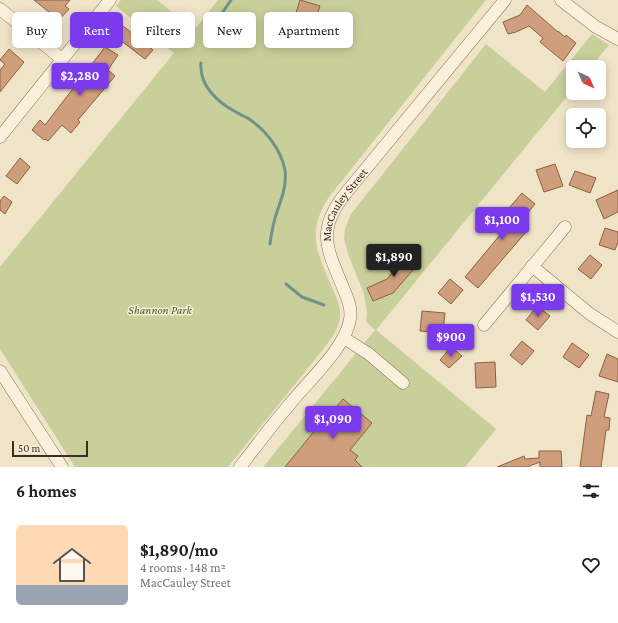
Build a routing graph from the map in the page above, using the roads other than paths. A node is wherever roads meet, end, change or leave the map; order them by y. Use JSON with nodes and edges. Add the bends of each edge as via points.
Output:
{"nodes":[{"id":1,"x":110,"y":0,"type":"edge"},
{"id":2,"x":505,"y":0,"type":"edge"},
{"id":3,"x":561,"y":0,"type":"edge"},
{"id":4,"x":0,"y":9,"type":"edge"},
{"id":5,"x":618,"y":39,"type":"edge"},
{"id":6,"x":62,"y":59,"type":"junction"},
{"id":7,"x":0,"y":137,"type":"edge"},
{"id":8,"x":565,"y":227,"type":"dead end"},
{"id":9,"x":532,"y":266,"type":"junction"},
{"id":10,"x":484,"y":325,"type":"dead end"},
{"id":11,"x":618,"y":332,"type":"edge"},
{"id":12,"x":344,"y":338,"type":"junction"},
{"id":13,"x":0,"y":371,"type":"edge"},
{"id":14,"x":403,"y":383,"type":"dead end"},
{"id":15,"x":62,"y":467,"type":"edge"},
{"id":16,"x":240,"y":467,"type":"edge"}],
"edges":[{"from":1,"to":6,"type":"street"},
{"from":2,"to":12,"type":"street","name":"MacCauley Street","via":[[333,212],[327,228],[328,246],[351,313]]},
{"from":3,"to":5,"type":"street","via":[[596,27]]},
{"from":4,"to":6,"type":"street"},
{"from":6,"to":7,"type":"street"},
{"from":8,"to":9,"type":"street"},
{"from":9,"to":10,"type":"street"},
{"from":9,"to":11,"type":"street","via":[[590,314]]},
{"from":12,"to":14,"type":"street","via":[[369,354]]},
{"from":12,"to":16,"type":"street","name":"MacCauley Street"},
{"from":13,"to":15,"type":"street"}]}
